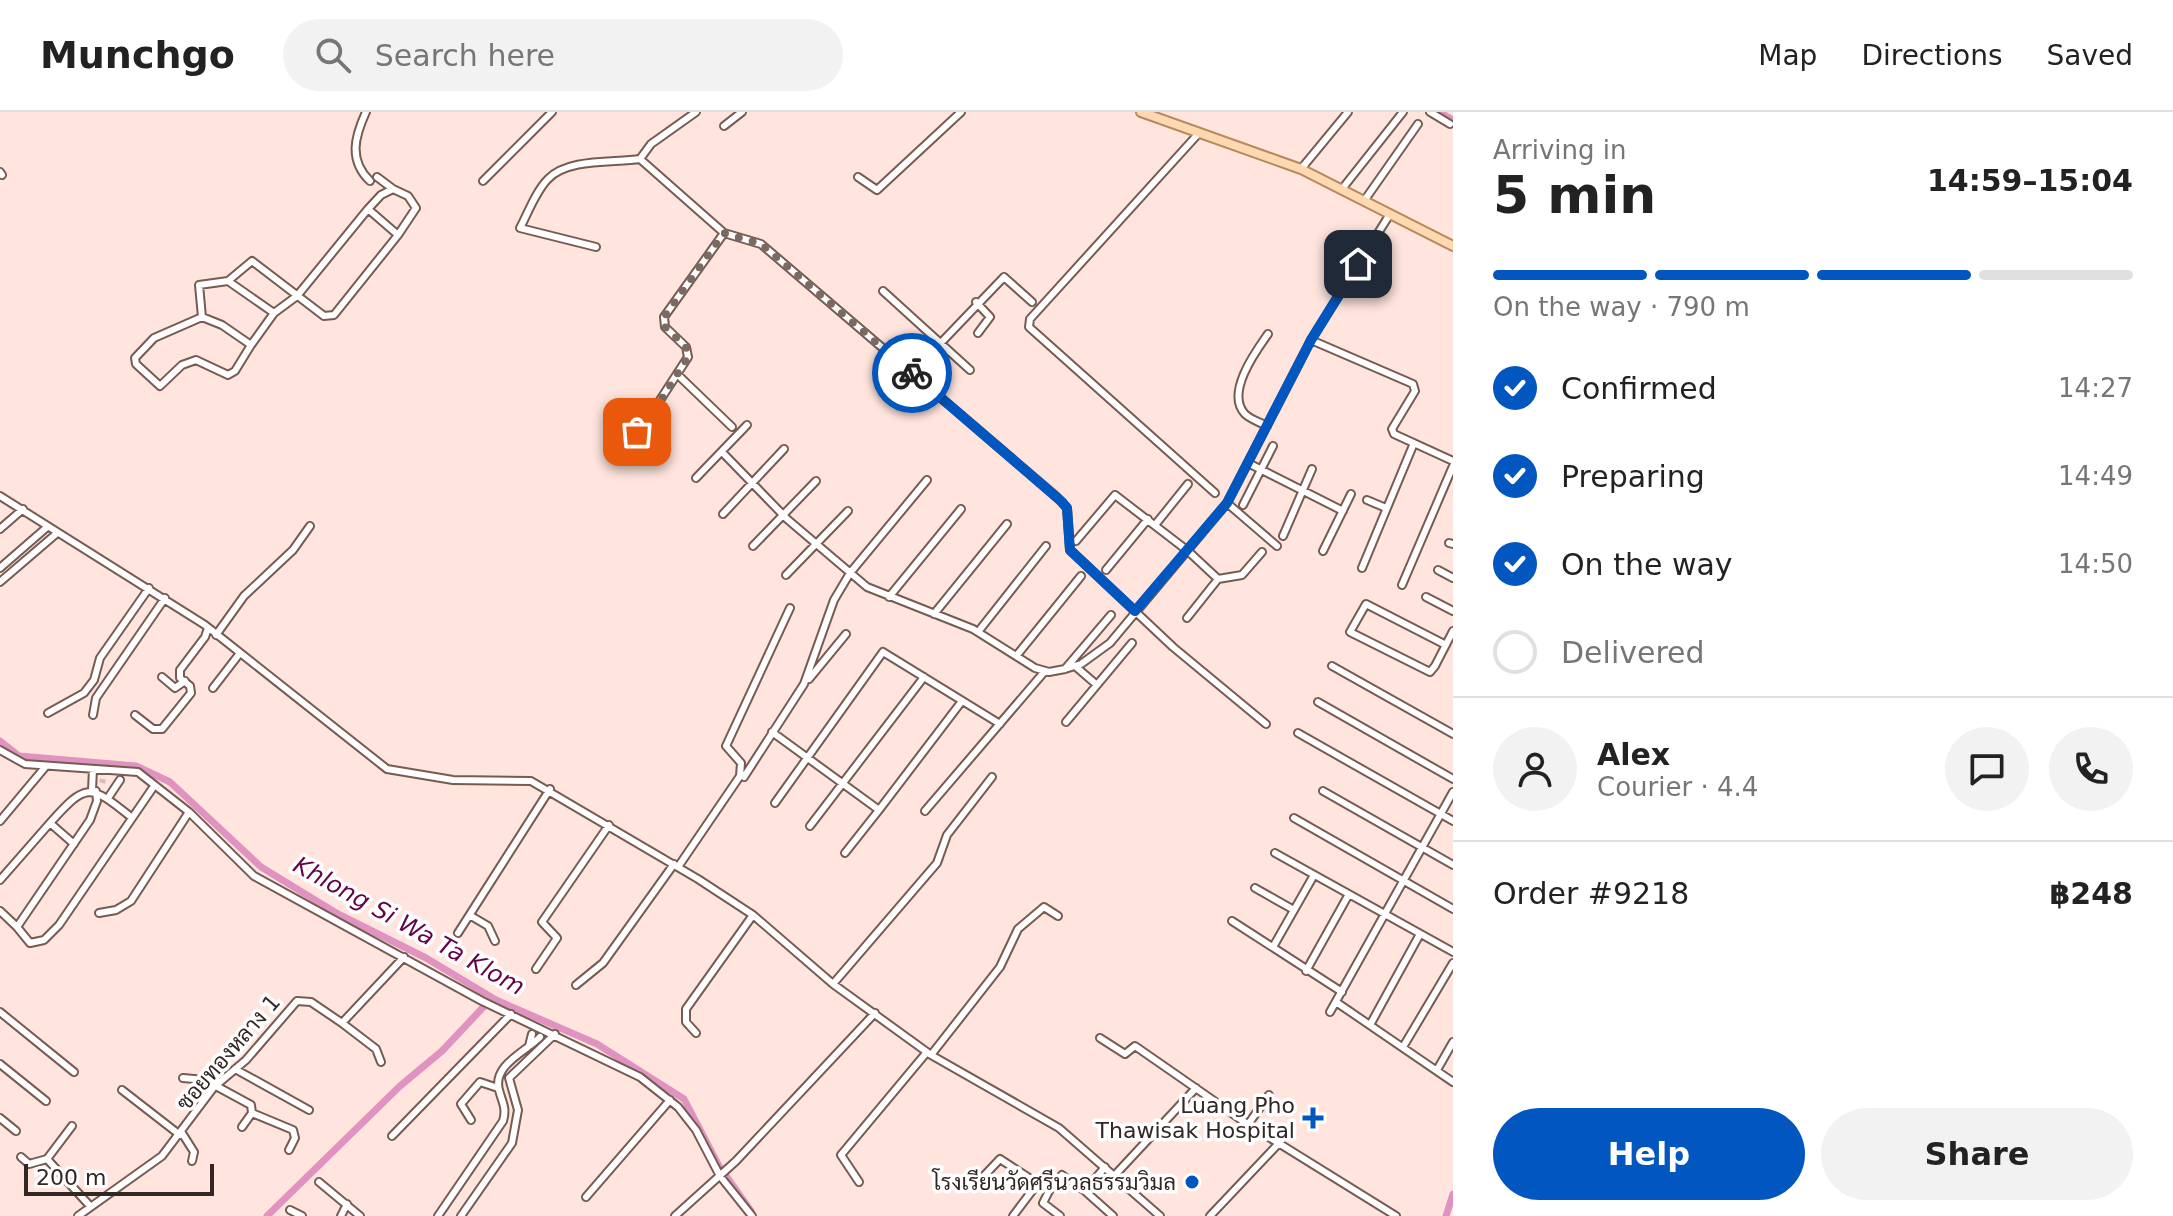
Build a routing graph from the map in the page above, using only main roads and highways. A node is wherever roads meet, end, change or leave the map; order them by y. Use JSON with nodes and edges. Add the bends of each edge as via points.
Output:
{"nodes":[{"id":1,"x":1141,"y":112,"type":"edge"},
{"id":2,"x":1453,"y":246,"type":"edge"}],
"edges":[{"from":1,"to":2,"type":"main road","via":[[1301,169]]}]}
